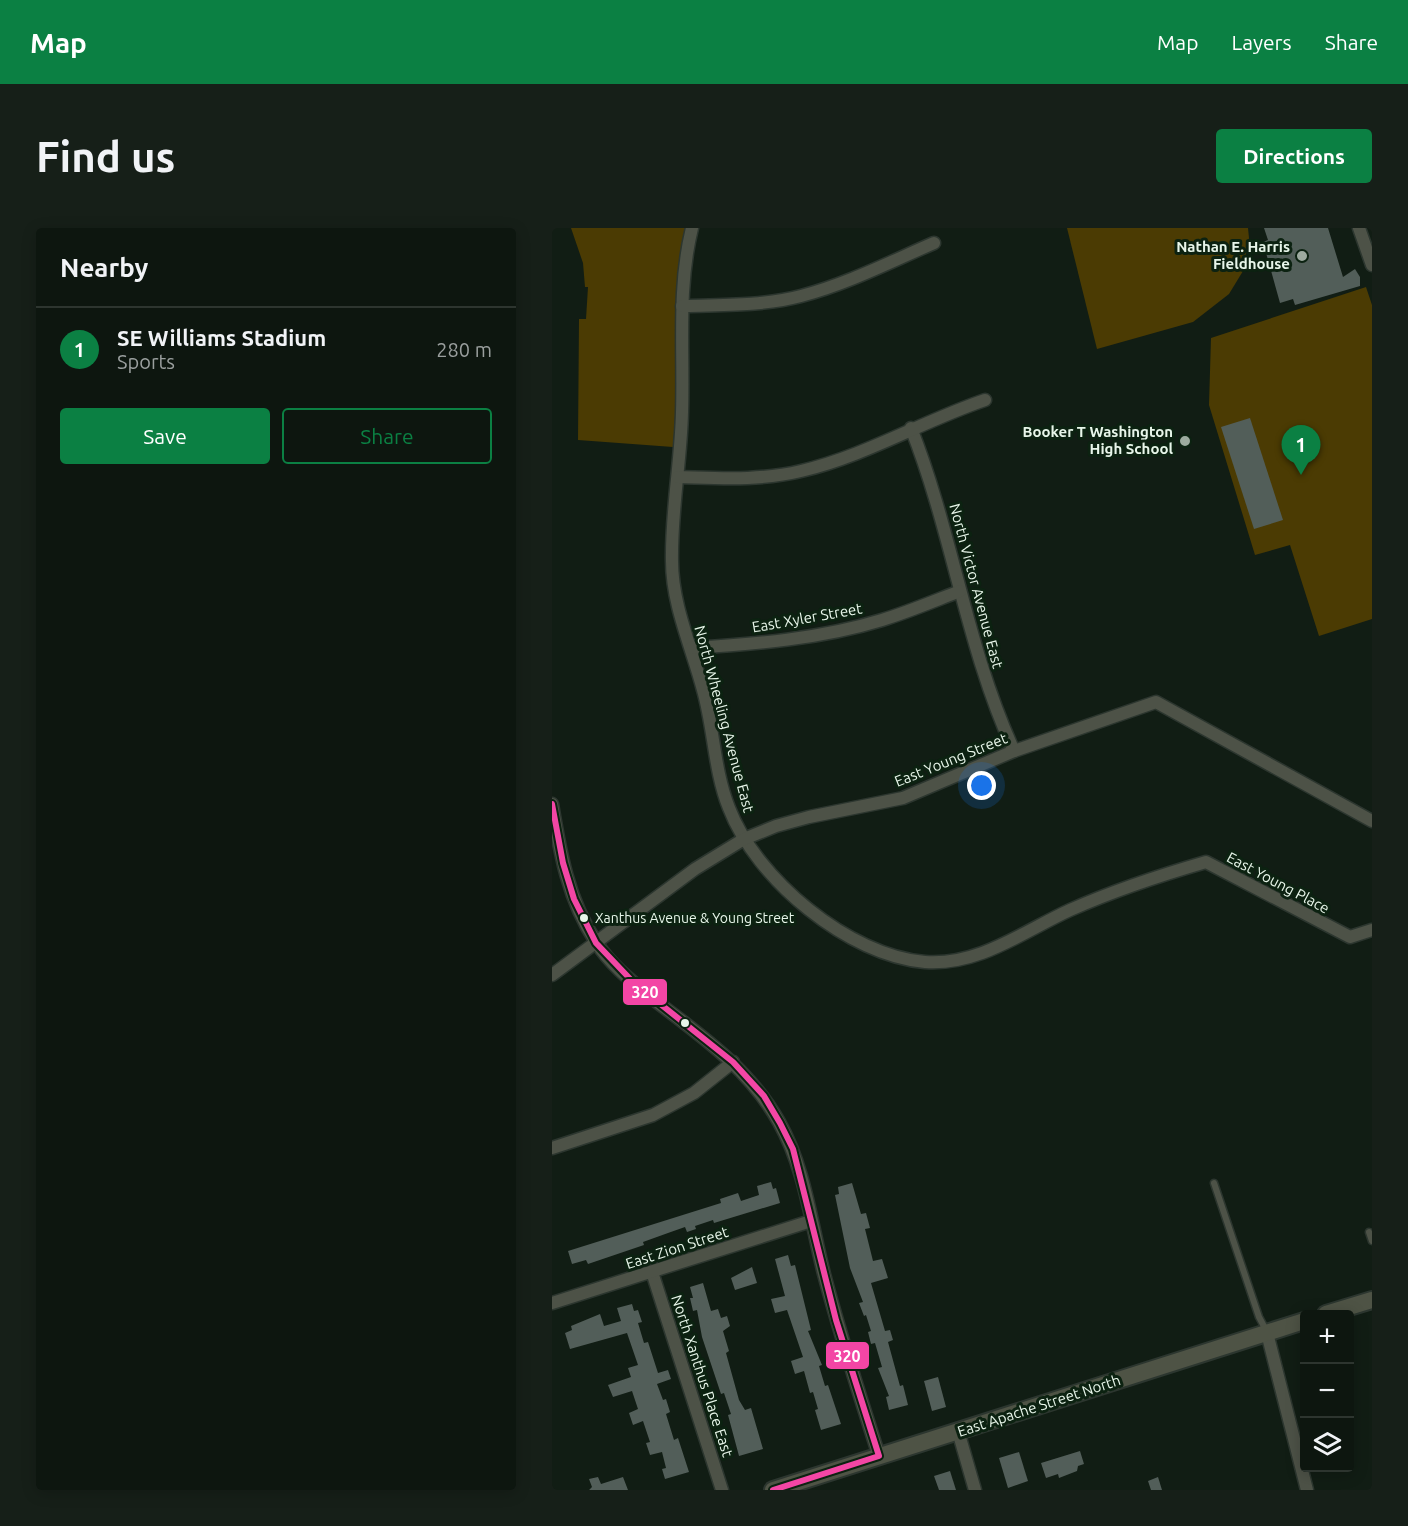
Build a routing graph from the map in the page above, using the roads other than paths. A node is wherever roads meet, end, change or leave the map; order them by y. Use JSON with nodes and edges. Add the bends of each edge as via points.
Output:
{"nodes":[{"id":1,"x":692,"y":228,"type":"edge"},
{"id":2,"x":1359,"y":228,"type":"edge"},
{"id":3,"x":934,"y":243,"type":"dead end"},
{"id":4,"x":1371,"y":265,"type":"edge"},
{"id":5,"x":682,"y":306,"type":"junction"},
{"id":6,"x":985,"y":400,"type":"dead end"},
{"id":7,"x":911,"y":428,"type":"junction"},
{"id":8,"x":678,"y":477,"type":"junction"},
{"id":9,"x":960,"y":591,"type":"junction"},
{"id":10,"x":691,"y":648,"type":"junction"},
{"id":11,"x":1014,"y":751,"type":"junction"},
{"id":12,"x":552,"y":810,"type":"edge"},
{"id":13,"x":1372,"y":821,"type":"edge"},
{"id":14,"x":744,"y":839,"type":"junction"},
{"id":15,"x":1136,"y":885,"type":"joint"},
{"id":16,"x":1372,"y":930,"type":"edge"},
{"id":17,"x":596,"y":943,"type":"junction"},
{"id":18,"x":552,"y":975,"type":"edge"},
{"id":19,"x":733,"y":1062,"type":"junction"},
{"id":20,"x":552,"y":1148,"type":"edge"},
{"id":21,"x":1214,"y":1183,"type":"dead end"},
{"id":22,"x":811,"y":1221,"type":"junction"},
{"id":23,"x":1369,"y":1232,"type":"dead end"},
{"id":24,"x":1372,"y":1241,"type":"edge"},
{"id":25,"x":652,"y":1272,"type":"junction"},
{"id":26,"x":1372,"y":1300,"type":"edge"},
{"id":27,"x":552,"y":1303,"type":"edge"},
{"id":28,"x":1339,"y":1310,"type":"edge"},
{"id":29,"x":1300,"y":1323,"type":"edge"},
{"id":30,"x":1267,"y":1333,"type":"junction"},
{"id":31,"x":958,"y":1431,"type":"junction"},
{"id":32,"x":879,"y":1456,"type":"junction"},
{"id":33,"x":722,"y":1490,"type":"edge"},
{"id":34,"x":773,"y":1490,"type":"edge"},
{"id":35,"x":975,"y":1490,"type":"edge"},
{"id":36,"x":1306,"y":1490,"type":"edge"}],
"edges":[{"from":1,"to":5,"type":"street","name":"North Wheeling Avenue East","via":[[682,278]]},
{"from":2,"to":4,"type":"street"},
{"from":3,"to":5,"type":"street","via":[[800,297]]},
{"from":5,"to":8,"type":"street","name":"North Wheeling Avenue East","via":[[683,405]]},
{"from":6,"to":7,"type":"street"},
{"from":7,"to":8,"type":"street","via":[[834,462],[800,471],[740,479]]},
{"from":7,"to":9,"type":"street","name":"North Victor Avenue East","via":[[939,505]]},
{"from":8,"to":10,"type":"street","name":"North Wheeling Avenue East","via":[[672,563]]},
{"from":9,"to":10,"type":"street","name":"East Xyler Street","via":[[882,620],[832,632]]},
{"from":9,"to":11,"type":"street","name":"North Victor Avenue East","via":[[988,688]]},
{"from":10,"to":14,"type":"street","name":"North Wheeling Avenue East","via":[[705,693],[728,807]]},
{"from":11,"to":13,"type":"street","name":"East Young Street","via":[[1156,702]]},
{"from":11,"to":14,"type":"street","name":"East Young Street","via":[[903,798],[809,817]]},
{"from":12,"to":17,"type":"street","via":[[574,899]]},
{"from":14,"to":15,"type":"street","name":"North Wheeling Avenue East","via":[[767,868],[834,927],[881,952],[928,962],[974,956],[1072,909]]},
{"from":14,"to":17,"type":"street","name":"East Young Street","via":[[695,869]]},
{"from":15,"to":16,"type":"street","name":"East Young Place","via":[[1206,862],[1350,937]]},
{"from":17,"to":18,"type":"street","name":"East Young Street"},
{"from":17,"to":19,"type":"street","via":[[634,983]]},
{"from":19,"to":20,"type":"street","via":[[694,1093],[653,1115]]},
{"from":19,"to":22,"type":"street","via":[[764,1096],[793,1149]]},
{"from":21,"to":30,"type":"lane"},
{"from":22,"to":25,"type":"street","name":"East Zion Street"},
{"from":22,"to":32,"type":"street","via":[[836,1320]]},
{"from":23,"to":24,"type":"lane"},
{"from":25,"to":27,"type":"street","name":"East Zion Street"},
{"from":25,"to":33,"type":"street","name":"North Xanthus Place East"},
{"from":26,"to":28,"type":"main road"},
{"from":29,"to":30,"type":"main road","name":"East Apache Street North"},
{"from":30,"to":31,"type":"main road","name":"East Apache Street North"},
{"from":30,"to":36,"type":"street"},
{"from":31,"to":32,"type":"main road","name":"East Apache Street North"},
{"from":31,"to":35,"type":"street"},
{"from":32,"to":34,"type":"main road","name":"East Apache Street North"}]}
